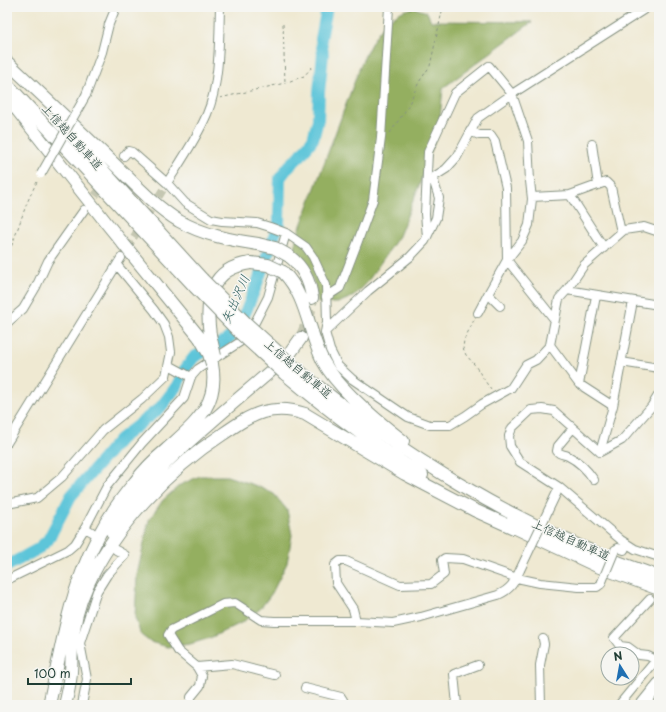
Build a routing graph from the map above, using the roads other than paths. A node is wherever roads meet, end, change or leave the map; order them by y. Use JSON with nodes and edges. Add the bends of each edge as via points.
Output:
{"nodes":[{"id":1,"x":116,"y":7,"type":"edge"},
{"id":2,"x":220,"y":7,"type":"edge"},
{"id":3,"x":389,"y":7,"type":"edge"},
{"id":4,"x":648,"y":7,"type":"edge"},
{"id":5,"x":7,"y":62,"type":"edge"},
{"id":6,"x":7,"y":68,"type":"edge"},
{"id":7,"x":7,"y":84,"type":"edge"},
{"id":8,"x":512,"y":94,"type":"junction"},
{"id":9,"x":7,"y":96,"type":"edge"},
{"id":10,"x":470,"y":132,"type":"junction"},
{"id":11,"x":592,"y":144,"type":"dead end"},
{"id":12,"x":124,"y":156,"type":"dead end"},
{"id":13,"x":41,"y":174,"type":"road end"},
{"id":14,"x":167,"y":183,"type":"junction"},
{"id":15,"x":598,"y":185,"type":"junction"},
{"id":16,"x":570,"y":195,"type":"junction"},
{"id":17,"x":532,"y":197,"type":"junction"},
{"id":18,"x":84,"y":210,"type":"tunnel mouth"},
{"id":19,"x":283,"y":232,"type":"junction"},
{"id":20,"x":621,"y":232,"type":"junction"},
{"id":21,"x":659,"y":232,"type":"edge"},
{"id":22,"x":427,"y":237,"type":"junction"},
{"id":23,"x":604,"y":248,"type":"junction"},
{"id":24,"x":507,"y":260,"type":"junction"},
{"id":25,"x":198,"y":283,"type":"junction"},
{"id":26,"x":567,"y":290,"type":"junction"},
{"id":27,"x":488,"y":294,"type":"junction"},
{"id":28,"x":596,"y":296,"type":"junction"},
{"id":29,"x":326,"y":297,"type":"junction"},
{"id":30,"x":312,"y":298,"type":"tunnel mouth"},
{"id":31,"x":633,"y":301,"type":"junction"},
{"id":32,"x":500,"y":306,"type":"dead end"},
{"id":33,"x":659,"y":306,"type":"edge"},
{"id":34,"x":478,"y":313,"type":"road end"},
{"id":35,"x":554,"y":319,"type":"junction"},
{"id":36,"x":7,"y":323,"type":"edge"},
{"id":37,"x":326,"y":332,"type":"junction"},
{"id":38,"x":205,"y":336,"type":"junction"},
{"id":39,"x":301,"y":338,"type":"tunnel mouth"},
{"id":40,"x":550,"y":345,"type":"junction"},
{"id":41,"x":621,"y":362,"type":"junction"},
{"id":42,"x":171,"y":366,"type":"junction"},
{"id":43,"x":659,"y":368,"type":"edge"},
{"id":44,"x":289,"y":370,"type":"junction"},
{"id":45,"x":190,"y":376,"type":"junction"},
{"id":46,"x":579,"y":384,"type":"junction"},
{"id":47,"x":659,"y":394,"type":"edge"},
{"id":48,"x":613,"y":406,"type":"junction"},
{"id":49,"x":573,"y":428,"type":"junction"},
{"id":50,"x":7,"y":443,"type":"edge"},
{"id":51,"x":600,"y":452,"type":"junction"},
{"id":52,"x":594,"y":480,"type":"dead end"},
{"id":53,"x":558,"y":490,"type":"junction"},
{"id":54,"x":7,"y":504,"type":"edge"},
{"id":55,"x":514,"y":528,"type":"junction"},
{"id":56,"x":558,"y":536,"type":"junction"},
{"id":57,"x":627,"y":544,"type":"junction"},
{"id":58,"x":116,"y":550,"type":"dead end"},
{"id":59,"x":659,"y":556,"type":"edge"},
{"id":60,"x":518,"y":574,"type":"junction"},
{"id":61,"x":659,"y":577,"type":"edge"},
{"id":62,"x":7,"y":580,"type":"edge"},
{"id":63,"x":86,"y":587,"type":"junction"},
{"id":64,"x":659,"y":589,"type":"edge"},
{"id":65,"x":650,"y":599,"type":"dead end"},
{"id":66,"x":356,"y":621,"type":"junction"},
{"id":67,"x":543,"y":639,"type":"dead end"},
{"id":68,"x":658,"y":660,"type":"edge"},
{"id":69,"x":478,"y":665,"type":"dead end"},
{"id":70,"x":198,"y":667,"type":"junction"},
{"id":71,"x":275,"y":675,"type":"dead end"},
{"id":72,"x":659,"y":684,"type":"edge"},
{"id":73,"x":305,"y":688,"type":"dead end"},
{"id":74,"x":659,"y":692,"type":"edge"},
{"id":75,"x":49,"y":705,"type":"edge"},
{"id":76,"x":65,"y":705,"type":"edge"},
{"id":77,"x":82,"y":705,"type":"edge"},
{"id":78,"x":191,"y":705,"type":"edge"},
{"id":79,"x":343,"y":705,"type":"edge"},
{"id":80,"x":457,"y":705,"type":"edge"},
{"id":81,"x":541,"y":705,"type":"edge"},
{"id":82,"x":619,"y":705,"type":"edge"},
{"id":83,"x":642,"y":705,"type":"edge"},
{"id":84,"x":652,"y":705,"type":"edge"}],
"edges":[{"from":1,"to":13,"type":"street","bridge":true,"via":[[86,95]]},
{"from":2,"to":14,"type":"street","via":[[218,60],[208,113]]},
{"from":3,"to":29,"type":"street","via":[[381,138],[373,200],[340,288]]},
{"from":4,"to":8,"type":"street"},
{"from":5,"to":30,"type":"highway","bridge":true,"via":[[168,213],[206,233],[275,248],[289,256],[308,277]]},
{"from":6,"to":25,"type":"highway","name":"上信越自動車道","via":[[64,127]]},
{"from":7,"to":25,"type":"highway","name":"上信越自動車道"},
{"from":8,"to":10,"type":"street","via":[[478,118]]},
{"from":8,"to":17,"type":"street","via":[[528,141]]},
{"from":8,"to":22,"type":"street","via":[[489,66],[455,93],[428,152],[425,214]]},
{"from":9,"to":38,"type":"highway","via":[[99,214]]},
{"from":10,"to":22,"type":"street","via":[[446,169],[435,176],[434,182],[439,198],[436,218]]},
{"from":10,"to":24,"type":"street","via":[[491,135],[495,140],[506,188]]},
{"from":11,"to":15,"type":"street"},
{"from":12,"to":14,"type":"street","via":[[128,151],[132,152]]},
{"from":14,"to":19,"type":"street","via":[[185,203],[211,219],[257,223]]},
{"from":15,"to":16,"type":"street"},
{"from":15,"to":20,"type":"street","via":[[606,182],[611,187]]},
{"from":16,"to":17,"type":"street"},
{"from":16,"to":23,"type":"street"},
{"from":17,"to":24,"type":"street","via":[[529,225],[522,241]]},
{"from":18,"to":36,"type":"street","via":[[48,261],[23,309]]},
{"from":19,"to":29,"type":"street","via":[[306,247],[313,257],[326,285]]},
{"from":19,"to":45,"type":"street","via":[[268,297],[250,332],[240,342]]},
{"from":20,"to":21,"type":"street","via":[[644,227]]},
{"from":20,"to":23,"type":"street"},
{"from":22,"to":37,"type":"street","via":[[410,257],[368,291]]},
{"from":23,"to":26,"type":"street","via":[[584,265]]},
{"from":24,"to":27,"type":"street"},
{"from":24,"to":35,"type":"street"},
{"from":25,"to":44,"type":"highway","name":"上信越自動車道","bridge":true,"via":[[247,324]]},
{"from":26,"to":28,"type":"street"},
{"from":26,"to":35,"type":"street","via":[[559,299]]},
{"from":27,"to":32,"type":"street"},
{"from":27,"to":34,"type":"street"},
{"from":28,"to":31,"type":"street"},
{"from":28,"to":46,"type":"street"},
{"from":29,"to":37,"type":"street"},
{"from":31,"to":33,"type":"street"},
{"from":31,"to":41,"type":"street"},
{"from":35,"to":40,"type":"street"},
{"from":37,"to":40,"type":"street","via":[[330,350],[338,366],[352,379],[408,417],[430,425],[450,425],[511,388],[526,365],[536,360]]},
{"from":38,"to":56,"type":"highway","bridge":true,"via":[[212,288],[224,273],[242,264],[251,263],[268,265],[283,272],[299,293],[324,362],[348,392],[416,450],[451,474]]},
{"from":38,"to":75,"type":"highway","bridge":true,"via":[[214,364],[216,382],[210,402],[197,421],[135,481],[112,514],[92,550],[82,570],[70,611]]},
{"from":39,"to":63,"type":"highway","via":[[288,356],[168,461],[139,491],[116,525]]},
{"from":40,"to":46,"type":"street"},
{"from":41,"to":43,"type":"street"},
{"from":41,"to":48,"type":"street"},
{"from":42,"to":45,"type":"street"},
{"from":42,"to":50,"type":"street","via":[[169,338],[164,324],[119,261]]},
{"from":42,"to":54,"type":"street","via":[[166,376],[142,399],[103,430],[62,477],[37,498]]},
{"from":44,"to":55,"type":"highway","name":"上信越自動車道","via":[[336,416],[394,457],[439,486]]},
{"from":44,"to":56,"type":"highway","name":"上信越自動車道","via":[[400,447],[475,493]]},
{"from":45,"to":62,"type":"street","via":[[184,398],[107,486],[88,530],[68,550]]},
{"from":46,"to":48,"type":"street"},
{"from":47,"to":51,"type":"street","via":[[622,440]]},
{"from":48,"to":51,"type":"street"},
{"from":49,"to":51,"type":"street"},
{"from":49,"to":52,"type":"street","via":[[558,446],[557,451],[575,460]]},
{"from":49,"to":53,"type":"street","via":[[554,410],[542,408],[532,410],[512,428],[509,436],[510,446],[520,462]]},
{"from":53,"to":57,"type":"street"},
{"from":53,"to":60,"type":"street","bridge":true},
{"from":55,"to":63,"type":"highway","via":[[405,474],[305,414],[294,410],[272,410],[262,412],[237,425],[201,449],[166,479],[120,532]]},
{"from":55,"to":64,"type":"highway","name":"上信越自動車道","via":[[597,566]]},
{"from":56,"to":61,"type":"highway","name":"上信越自動車道"},
{"from":57,"to":59,"type":"street"},
{"from":57,"to":60,"type":"street","bridge":true,"via":[[624,550],[615,550],[601,584],[597,587],[540,583]]},
{"from":58,"to":77,"type":"street","via":[[126,555],[107,575],[97,591],[80,643],[87,679]]},
{"from":60,"to":66,"type":"street","via":[[508,590],[498,595],[393,623]]},
{"from":60,"to":66,"type":"street","via":[[463,559],[445,558],[442,560],[444,574],[431,584],[400,585],[346,561],[340,561],[335,565],[336,583],[353,609]]},
{"from":63,"to":76,"type":"highway","via":[[73,636],[70,683]]},
{"from":65,"to":68,"type":"street","via":[[614,638],[620,646]]},
{"from":66,"to":70,"type":"street","via":[[262,620],[236,603],[222,604],[171,630],[168,635],[178,651]]},
{"from":67,"to":81,"type":"street","via":[[540,665]]},
{"from":68,"to":82,"type":"street"},
{"from":69,"to":80,"type":"street","via":[[454,674]]},
{"from":70,"to":71,"type":"street","via":[[232,664]]},
{"from":70,"to":78,"type":"street","via":[[202,676],[200,686],[191,697]]},
{"from":72,"to":83,"type":"highway"},
{"from":73,"to":79,"type":"street","via":[[341,697]]},
{"from":74,"to":84,"type":"highway"}]}
